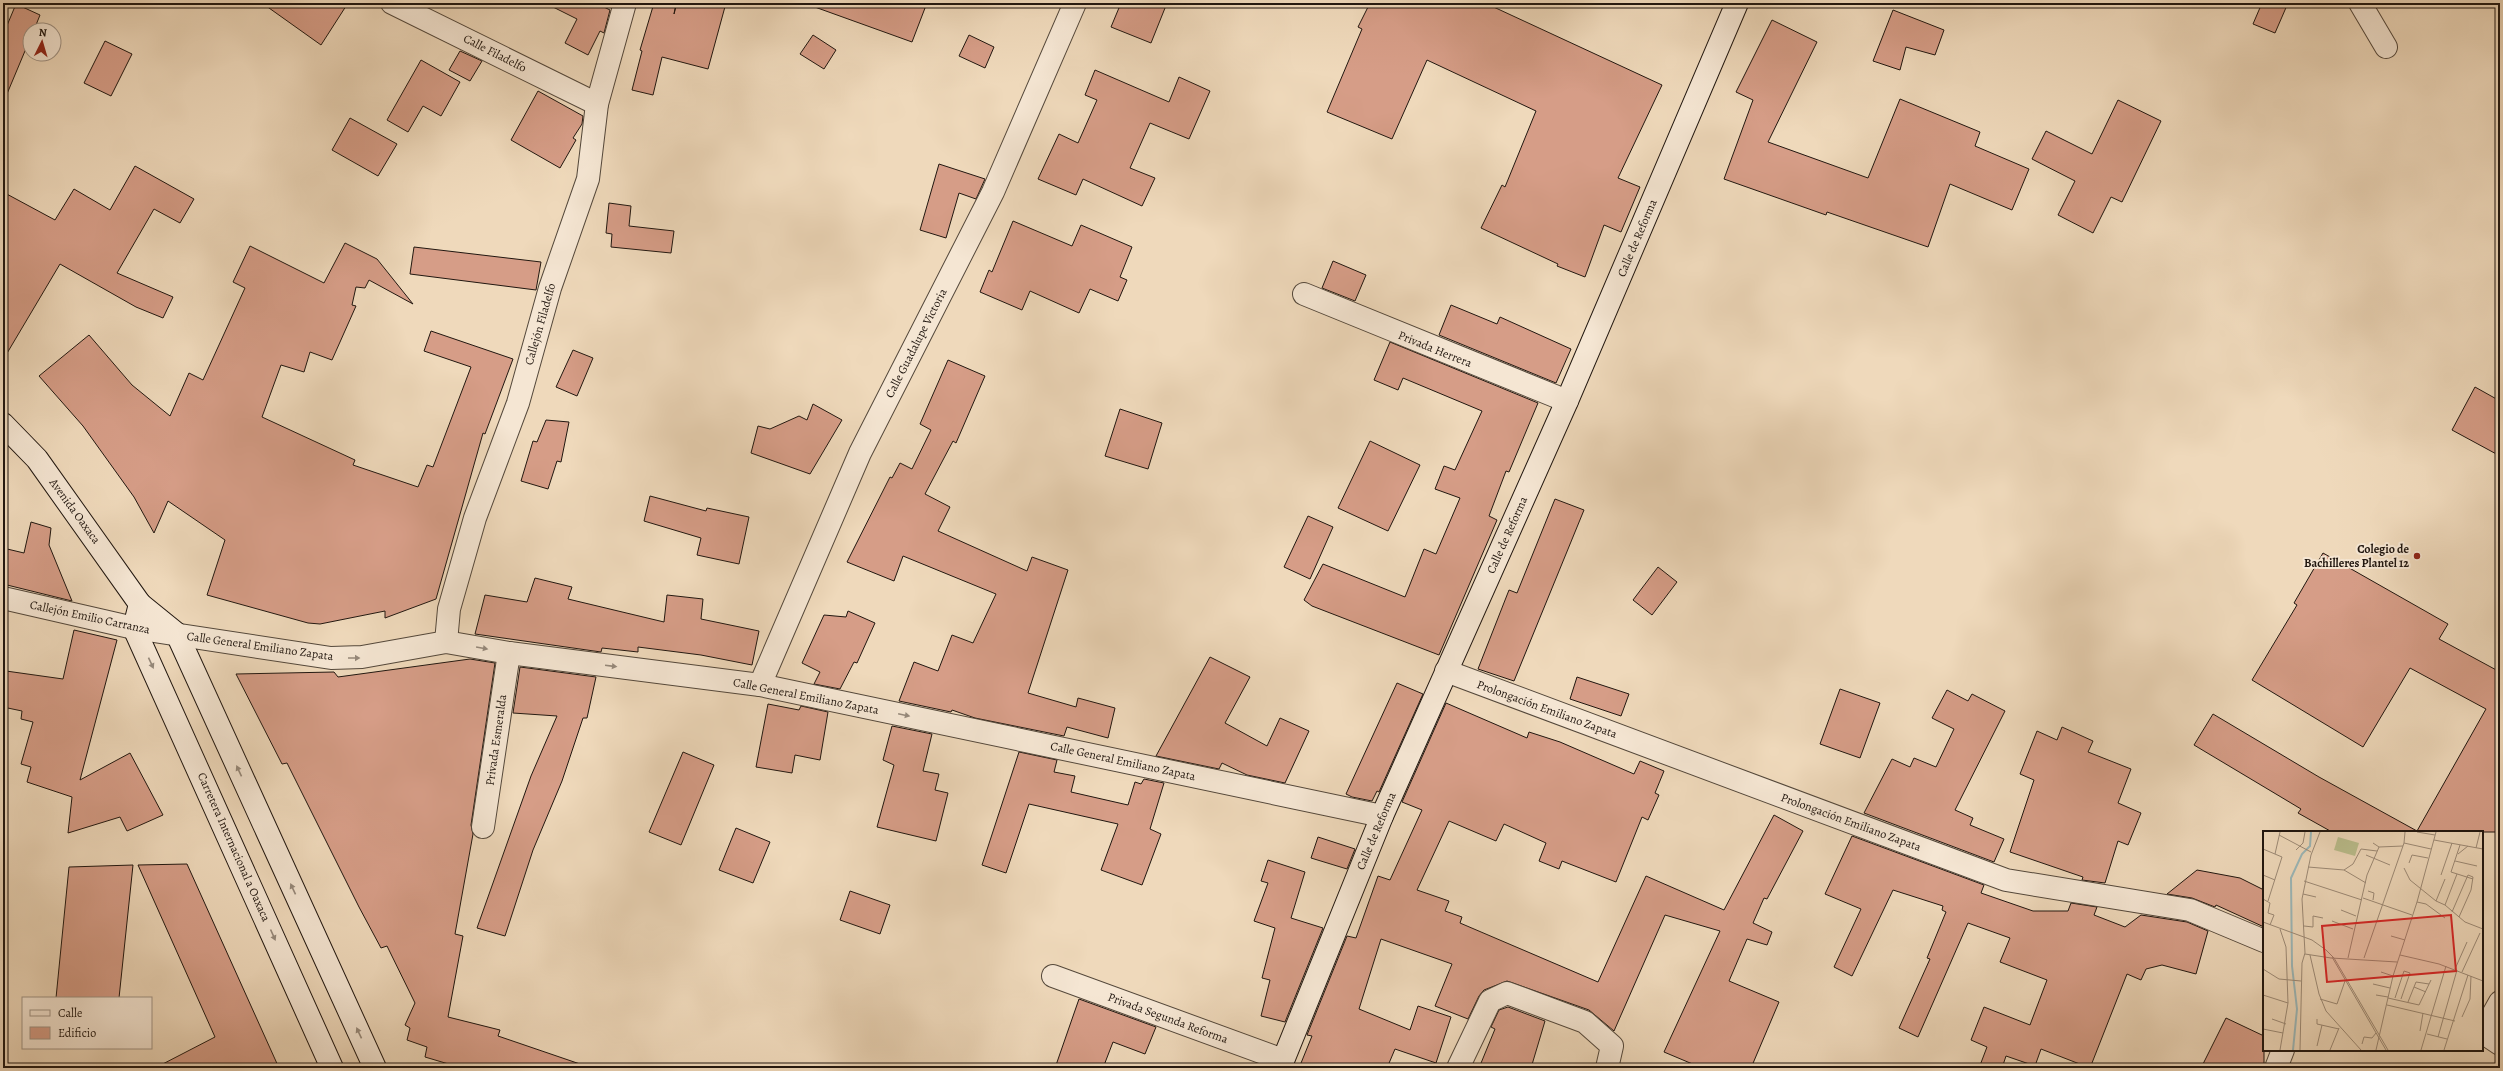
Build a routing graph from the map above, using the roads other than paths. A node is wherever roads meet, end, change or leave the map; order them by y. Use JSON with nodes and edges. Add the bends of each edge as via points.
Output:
{"nodes":[{"id":1,"x":392,"y":3,"type":"edge"},
{"id":2,"x":1074,"y":3,"type":"edge"},
{"id":3,"x":1737,"y":3,"type":"edge"},
{"id":4,"x":2360,"y":3,"type":"edge"},
{"id":5,"x":620,"y":5,"type":"edge"},
{"id":6,"x":2386,"y":47,"type":"dead end"},
{"id":7,"x":597,"y":104,"type":"junction"},
{"id":8,"x":1304,"y":294,"type":"dead end"},
{"id":9,"x":1567,"y":401,"type":"junction"},
{"id":10,"x":3,"y":424,"type":"edge"},
{"id":11,"x":3,"y":598,"type":"edge"},
{"id":12,"x":140,"y":604,"type":"junction"},
{"id":13,"x":134,"y":628,"type":"junction"},
{"id":14,"x":177,"y":634,"type":"junction"},
{"id":15,"x":446,"y":642,"type":"junction"},
{"id":16,"x":508,"y":653,"type":"junction"},
{"id":17,"x":1446,"y":671,"type":"junction"},
{"id":18,"x":760,"y":685,"type":"junction"},
{"id":19,"x":1382,"y":816,"type":"junction"},
{"id":20,"x":483,"y":827,"type":"dead end"},
{"id":21,"x":2263,"y":941,"type":"edge"},
{"id":22,"x":1053,"y":976,"type":"dead end"},
{"id":23,"x":2500,"y":1002,"type":"edge"},
{"id":24,"x":2488,"y":1036,"type":"edge"},
{"id":25,"x":2283,"y":1051,"type":"edge"},
{"id":26,"x":1282,"y":1064,"type":"edge"},
{"id":27,"x":332,"y":1068,"type":"edge"},
{"id":28,"x":375,"y":1068,"type":"edge"},
{"id":29,"x":1458,"y":1068,"type":"edge"},
{"id":30,"x":1607,"y":1068,"type":"edge"},
{"id":31,"x":2276,"y":1068,"type":"edge"}],
"edges":[{"from":1,"to":7,"type":"street","name":"Calle Filadelfo"},
{"from":2,"to":18,"type":"street","name":"Calle Guadalupe Victoria","via":[[992,192],[860,453]]},
{"from":3,"to":9,"type":"street","name":"Calle de Reforma"},
{"from":4,"to":6,"type":"street"},
{"from":5,"to":7,"type":"street","name":"Callejón Filadelfo"},
{"from":7,"to":15,"type":"street","name":"Callejón Filadelfo","via":[[588,179],[550,288],[518,403],[475,518],[449,609]]},
{"from":8,"to":9,"type":"street","name":"Privada Herrera"},
{"from":9,"to":17,"type":"street","name":"Calle de Reforma"},
{"from":10,"to":12,"type":"street","name":"Avenida Oaxaca","via":[[37,459]]},
{"from":11,"to":13,"type":"street","name":"Callejón Emilio Carranza"},
{"from":12,"to":13,"type":"street"},
{"from":12,"to":14,"type":"street","name":"Avenida Oaxaca"},
{"from":13,"to":14,"type":"street","name":"Callejón Emilio Carranza"},
{"from":13,"to":27,"type":"street","name":"Carretera Internacional a Oaxaca","one_way":true},
{"from":14,"to":15,"type":"street","name":"Calle General Emiliano Zapata","one_way":true,"via":[[331,658],[362,658]]},
{"from":28,"to":14,"type":"street","one_way":true},
{"from":15,"to":16,"type":"street","name":"Calle General Emiliano Zapata","one_way":true},
{"from":16,"to":18,"type":"street","name":"Calle General Emiliano Zapata","one_way":true},
{"from":16,"to":20,"type":"street","name":"Privada Esmeralda"},
{"from":17,"to":19,"type":"street","name":"Calle de Reforma"},
{"from":17,"to":21,"type":"street","name":"Prolongación Emiliano Zapata","via":[[2006,880],[2190,910]]},
{"from":18,"to":19,"type":"street","name":"Calle General Emiliano Zapata","one_way":true},
{"from":19,"to":26,"type":"street","name":"Calle de Reforma"},
{"from":22,"to":26,"type":"street","name":"Privada Segunda Reforma"},
{"from":23,"to":24,"type":"street"},
{"from":25,"to":31,"type":"street"},
{"from":29,"to":30,"type":"street","via":[[1490,1000],[1507,993],[1585,1022],[1612,1046]]}]}
